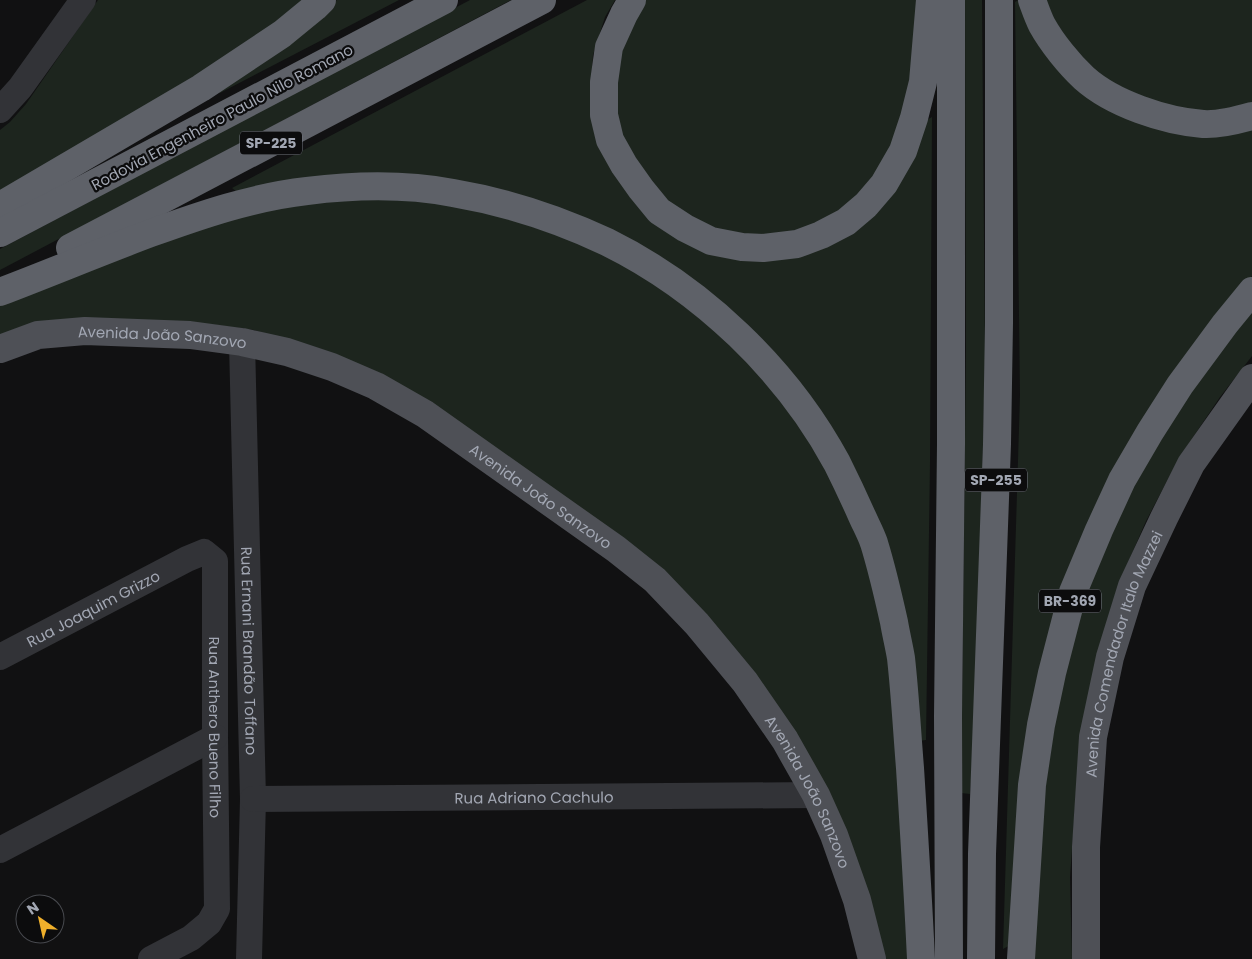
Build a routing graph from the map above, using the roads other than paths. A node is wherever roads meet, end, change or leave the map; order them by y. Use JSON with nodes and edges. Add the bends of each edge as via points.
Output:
{"nodes":[{"id":1,"x":83,"y":0,"type":"edge"},
{"id":2,"x":322,"y":0,"type":"edge"},
{"id":3,"x":444,"y":0,"type":"edge"},
{"id":4,"x":542,"y":0,"type":"edge"},
{"id":5,"x":632,"y":0,"type":"edge"},
{"id":6,"x":930,"y":0,"type":"edge"},
{"id":7,"x":951,"y":0,"type":"edge"},
{"id":8,"x":999,"y":0,"type":"edge"},
{"id":9,"x":1032,"y":0,"type":"edge"},
{"id":10,"x":0,"y":110,"type":"edge"},
{"id":11,"x":1252,"y":116,"type":"edge"},
{"id":12,"x":0,"y":206,"type":"edge"},
{"id":13,"x":0,"y":233,"type":"edge"},
{"id":14,"x":0,"y":284,"type":"edge"},
{"id":15,"x":1252,"y":291,"type":"edge"},
{"id":16,"x":0,"y":292,"type":"edge"},
{"id":17,"x":242,"y":342,"type":"junction"},
{"id":18,"x":0,"y":349,"type":"edge"},
{"id":19,"x":1250,"y":386,"type":"edge"},
{"id":20,"x":187,"y":559,"type":"joint"},
{"id":21,"x":0,"y":658,"type":"edge"},
{"id":22,"x":215,"y":737,"type":"junction"},
{"id":23,"x":816,"y":795,"type":"junction"},
{"id":24,"x":253,"y":799,"type":"junction"},
{"id":25,"x":0,"y":850,"type":"edge"},
{"id":26,"x":245,"y":957,"type":"edge"},
{"id":27,"x":151,"y":959,"type":"edge"},
{"id":28,"x":872,"y":959,"type":"edge"},
{"id":29,"x":921,"y":959,"type":"edge"},
{"id":30,"x":949,"y":959,"type":"edge"},
{"id":31,"x":981,"y":959,"type":"edge"},
{"id":32,"x":1021,"y":959,"type":"edge"},
{"id":33,"x":1086,"y":959,"type":"edge"}],
"edges":[{"from":1,"to":10,"type":"street","via":[[20,88]]},
{"from":2,"to":12,"type":"highway","via":[[282,34],[201,88]]},
{"from":3,"to":13,"type":"highway","name":"Rodovia Engenheiro Paulo Nilo Romano","number":"SP-225"},
{"from":4,"to":14,"type":"highway","number":"SP-225"},
{"from":5,"to":6,"type":"highway","via":[[609,47],[604,114],[610,140],[624,165],[659,210],[685,228],[711,240],[764,248],[797,244],[838,227],[866,205],[884,184],[903,151],[923,82]]},
{"from":7,"to":30,"type":"highway","number":"SP-255"},
{"from":8,"to":31,"type":"highway","number":"SP-255","via":[[997,444]]},
{"from":9,"to":11,"type":"highway","via":[[1041,24],[1060,52],[1085,78],[1114,98],[1150,114],[1205,124]]},
{"from":15,"to":32,"type":"highway","number":"BR-369","via":[[1180,386],[1150,432],[1122,480],[1073,592],[1052,673],[1032,785]]},
{"from":16,"to":29,"type":"highway","via":[[224,208],[304,191],[399,187],[450,192],[505,204],[554,220],[607,243],[651,267],[690,294],[729,326],[797,401],[826,443],[872,539],[888,594],[900,654],[916,849]]},
{"from":17,"to":18,"type":"main road","name":"Avenida João Sanzovo","via":[[190,335],[85,331],[38,335]]},
{"from":17,"to":23,"type":"main road","name":"Avenida João Sanzovo","via":[[332,367],[376,386],[425,414],[616,549],[655,580],[733,667],[785,740]]},
{"from":17,"to":24,"type":"street","name":"Rua Ernani Brandão Toffano"},
{"from":19,"to":33,"type":"main road","name":"Avenida Comendador Italo Mazzei","via":[[1191,464],[1132,586],[1110,657],[1093,737],[1086,847]]},
{"from":20,"to":21,"type":"street","name":"Rua Joaquim Grizzo"},
{"from":20,"to":22,"type":"street","name":"Rua Anthero Bueno Filho","via":[[204,552],[215,561]]},
{"from":22,"to":25,"type":"street"},
{"from":22,"to":27,"type":"street","name":"Rua Anthero Bueno Filho","via":[[217,910],[210,923],[192,938]]},
{"from":23,"to":24,"type":"street","name":"Rua Adriano Cachulo"},
{"from":23,"to":28,"type":"main road","name":"Avenida João Sanzovo","via":[[857,900]]},
{"from":24,"to":26,"type":"street","name":"Rua Ernani Brandão Toffano"}]}
